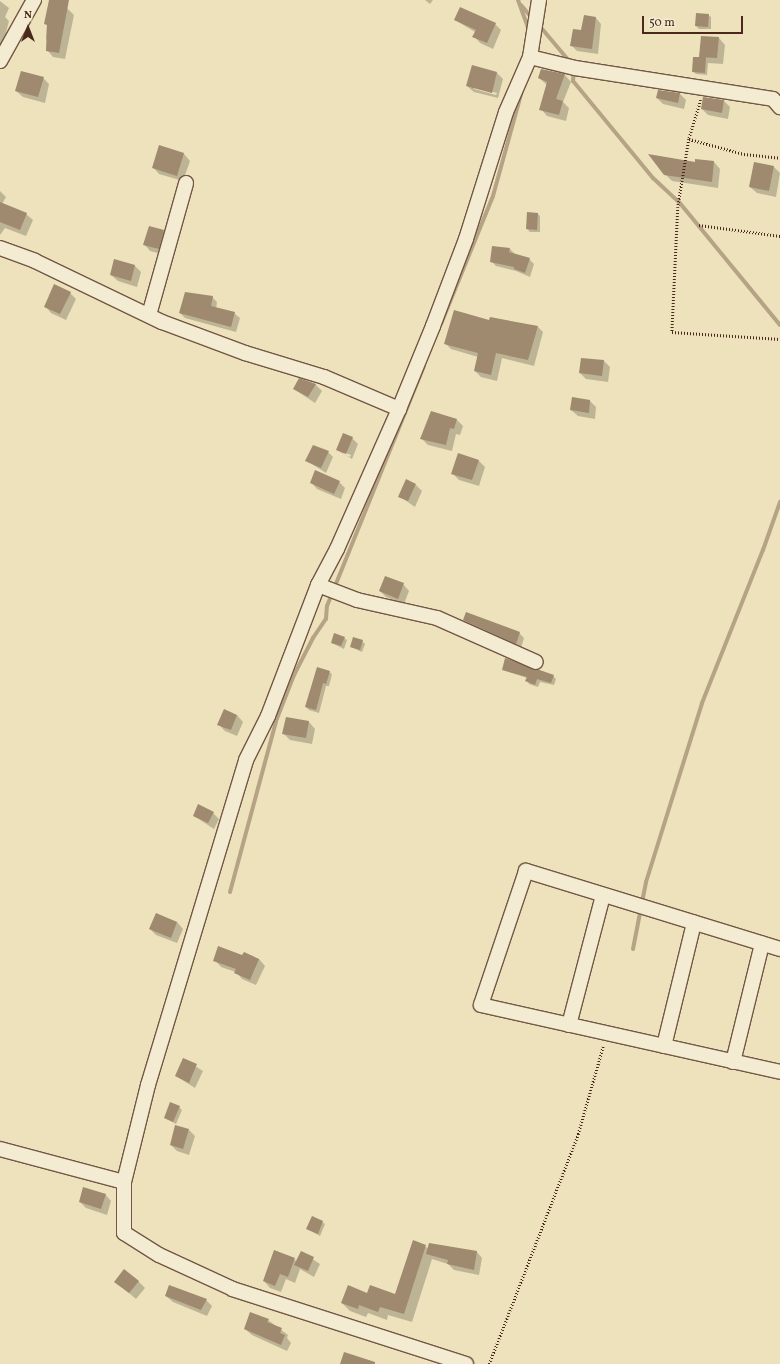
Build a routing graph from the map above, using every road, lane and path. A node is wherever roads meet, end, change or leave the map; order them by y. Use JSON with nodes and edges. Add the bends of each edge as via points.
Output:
{"nodes":[{"id":1,"x":34,"y":0,"type":"edge"},
{"id":2,"x":539,"y":0,"type":"edge"},
{"id":3,"x":530,"y":57,"type":"junction"},
{"id":4,"x":0,"y":61,"type":"edge"},
{"id":5,"x":706,"y":87,"type":"junction"},
{"id":6,"x":780,"y":107,"type":"edge"},
{"id":7,"x":689,"y":139,"type":"junction"},
{"id":8,"x":780,"y":158,"type":"edge"},
{"id":9,"x":186,"y":183,"type":"dead end"},
{"id":10,"x":699,"y":225,"type":"dead end"},
{"id":11,"x":780,"y":236,"type":"edge"},
{"id":12,"x":0,"y":248,"type":"edge"},
{"id":13,"x":149,"y":315,"type":"junction"},
{"id":14,"x":780,"y":339,"type":"edge"},
{"id":15,"x":399,"y":409,"type":"junction"},
{"id":16,"x":318,"y":584,"type":"junction"},
{"id":17,"x":536,"y":662,"type":"dead end"},
{"id":18,"x":603,"y":895,"type":"junction"},
{"id":19,"x":694,"y":923,"type":"junction"},
{"id":20,"x":762,"y":944,"type":"junction"},
{"id":21,"x":780,"y":949,"type":"edge"},
{"id":22,"x":569,"y":1025,"type":"junction"},
{"id":23,"x":607,"y":1034,"type":"junction"},
{"id":24,"x":664,"y":1046,"type":"junction"},
{"id":25,"x":733,"y":1062,"type":"junction"},
{"id":26,"x":780,"y":1072,"type":"edge"},
{"id":27,"x":0,"y":1149,"type":"edge"},
{"id":28,"x":124,"y":1182,"type":"junction"},
{"id":29,"x":466,"y":1364,"type":"edge"},
{"id":30,"x":489,"y":1364,"type":"edge"}],
"edges":[{"from":1,"to":4,"type":"street"},
{"from":2,"to":3,"type":"street"},
{"from":3,"to":5,"type":"street","via":[[575,68]]},
{"from":3,"to":15,"type":"street","via":[[506,112],[466,239]]},
{"from":5,"to":6,"type":"street","via":[[773,99]]},
{"from":5,"to":7,"type":"path"},
{"from":7,"to":8,"type":"path","via":[[738,152]]},
{"from":7,"to":14,"type":"path","via":[[678,207],[672,332]]},
{"from":9,"to":13,"type":"street"},
{"from":10,"to":11,"type":"path"},
{"from":12,"to":13,"type":"street","via":[[35,261]]},
{"from":13,"to":15,"type":"street","via":[[211,341],[349,386]]},
{"from":15,"to":16,"type":"street","via":[[337,549]]},
{"from":16,"to":17,"type":"street","via":[[357,600],[437,618]]},
{"from":16,"to":28,"type":"street","via":[[268,716],[246,760],[148,1085]]},
{"from":18,"to":19,"type":"street"},
{"from":18,"to":22,"type":"street"},
{"from":18,"to":22,"type":"street","via":[[526,871],[481,1005]]},
{"from":19,"to":20,"type":"street"},
{"from":19,"to":24,"type":"street"},
{"from":20,"to":21,"type":"street"},
{"from":20,"to":25,"type":"street"},
{"from":22,"to":23,"type":"street"},
{"from":23,"to":24,"type":"street"},
{"from":23,"to":30,"type":"path","via":[[578,1134]]},
{"from":24,"to":25,"type":"street"},
{"from":25,"to":26,"type":"street"},
{"from":27,"to":28,"type":"street"},
{"from":28,"to":29,"type":"street","via":[[124,1233],[159,1255],[233,1289]]}]}
